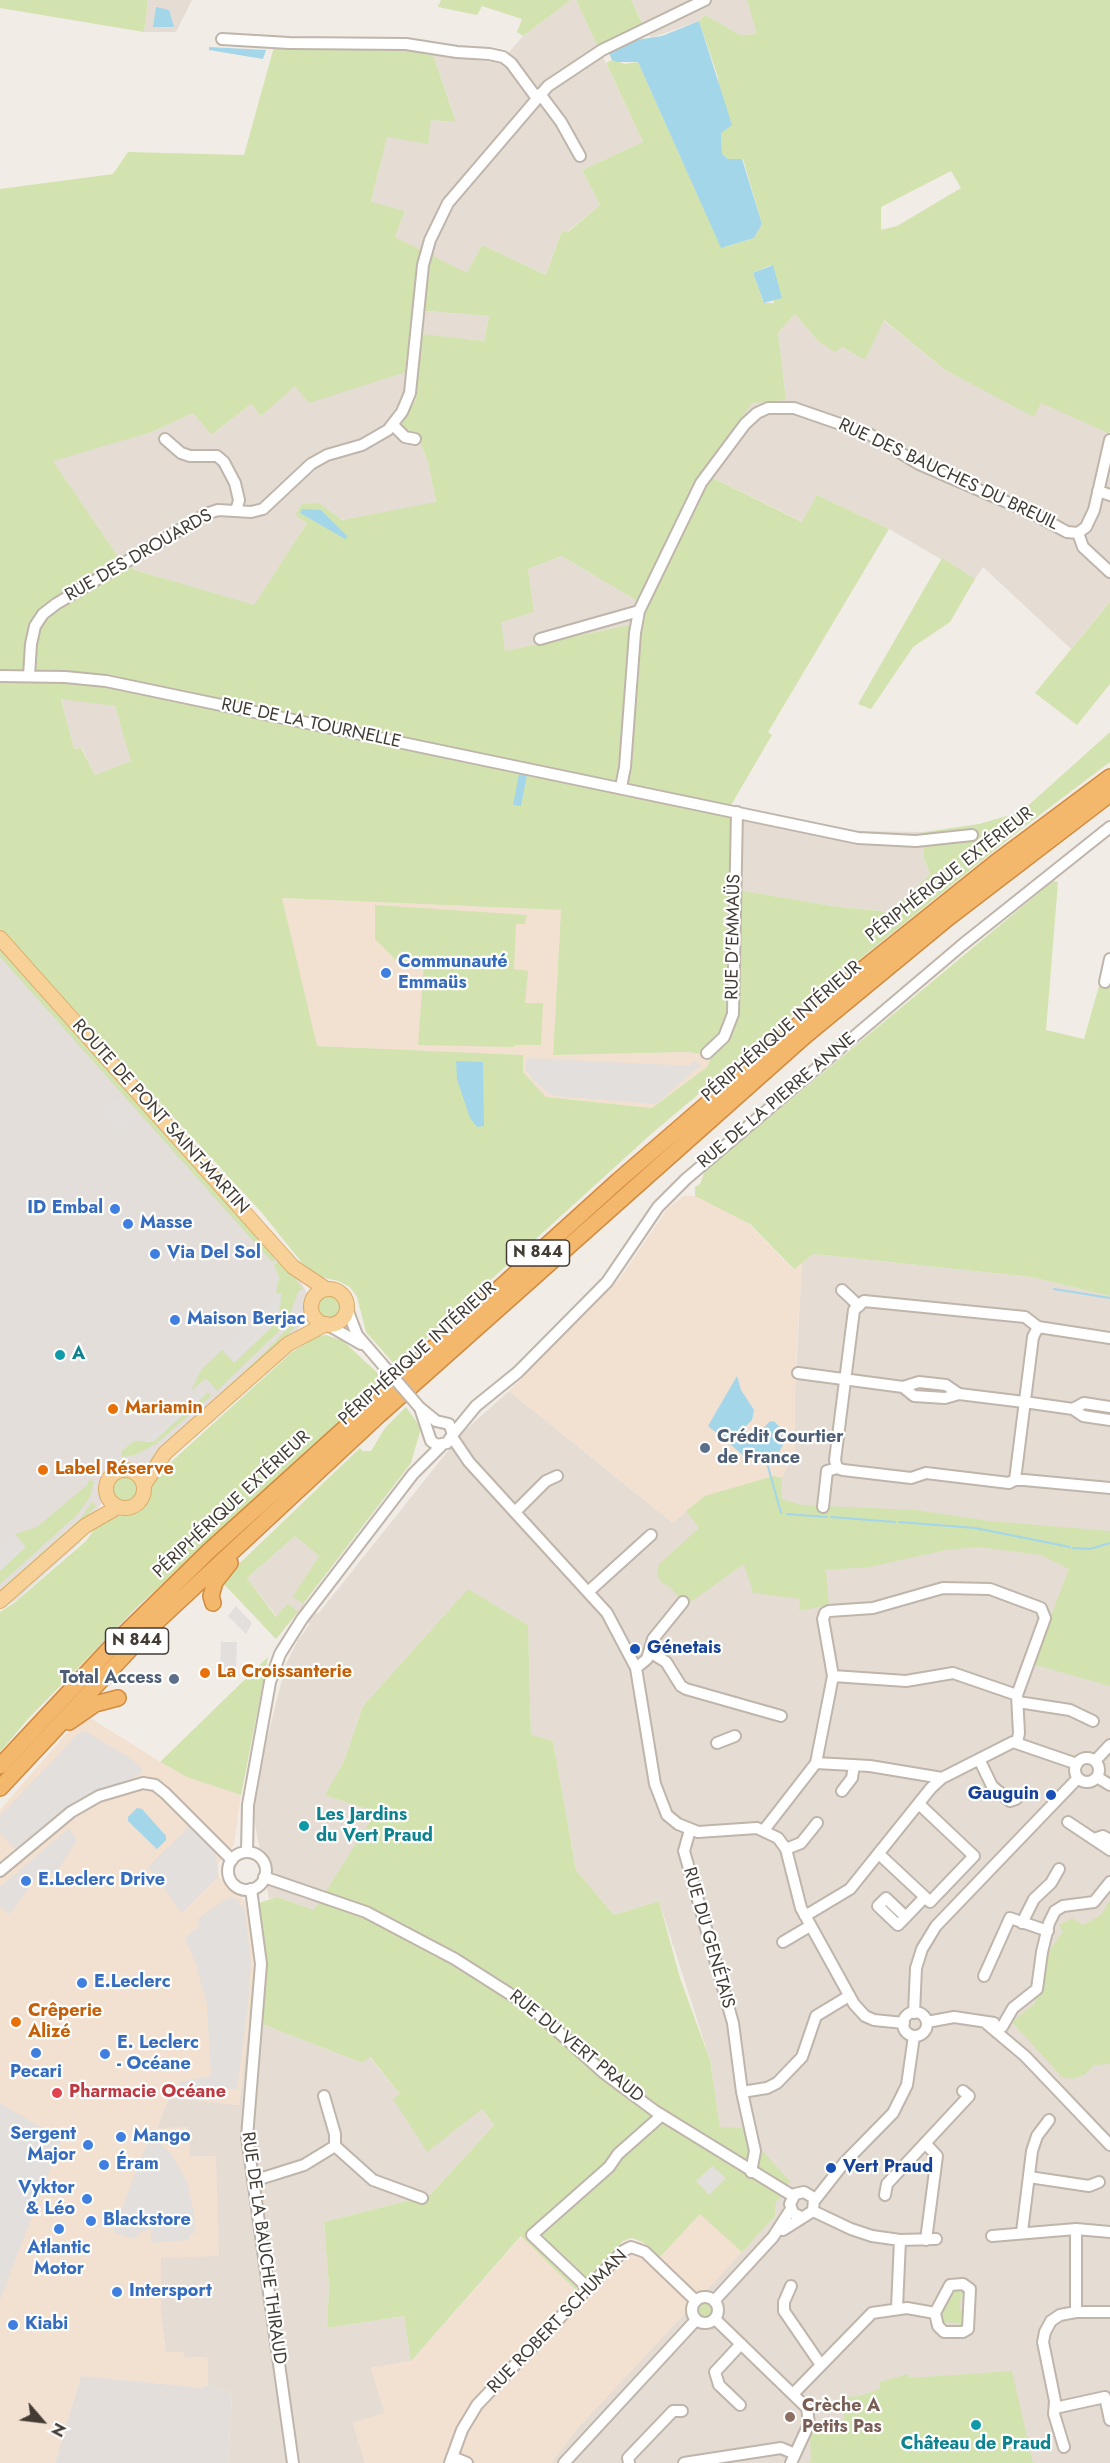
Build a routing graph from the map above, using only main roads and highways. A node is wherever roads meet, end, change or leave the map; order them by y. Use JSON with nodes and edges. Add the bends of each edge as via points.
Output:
{"nodes":[{"id":1,"x":1110,"y":777,"type":"edge"},
{"id":2,"x":1110,"y":794,"type":"edge"},
{"id":3,"x":0,"y":938,"type":"edge"},
{"id":4,"x":293,"y":1267,"type":"junction"},
{"id":5,"x":326,"y":1288,"type":"junction"},
{"id":6,"x":311,"y":1305,"type":"junction"},
{"id":7,"x":327,"y":1325,"type":"junction"},
{"id":8,"x":288,"y":1344,"type":"junction"},
{"id":9,"x":165,"y":1453,"type":"junction"},
{"id":10,"x":133,"y":1471,"type":"junction"},
{"id":11,"x":144,"y":1485,"type":"junction"},
{"id":12,"x":107,"y":1497,"type":"junction"},
{"id":13,"x":118,"y":1507,"type":"junction"},
{"id":14,"x":85,"y":1526,"type":"junction"},
{"id":15,"x":256,"y":1527,"type":"junction"},
{"id":16,"x":0,"y":1601,"type":"edge"},
{"id":17,"x":213,"y":1604,"type":"dead end"},
{"id":18,"x":118,"y":1698,"type":"dead end"},
{"id":19,"x":24,"y":1760,"type":"junction"},
{"id":20,"x":0,"y":1766,"type":"edge"},
{"id":21,"x":0,"y":1788,"type":"edge"}],
"edges":[{"from":1,"to":20,"type":"highway","name":"PÉRIPHÉRIQUE EXTÉRIEUR","number":"N 844","via":[[906,934],[636,1166],[209,1551],[112,1646]]},
{"from":2,"to":15,"type":"highway","name":"PÉRIPHÉRIQUE INTÉRIEUR","number":"N 844","via":[[956,912],[806,1036]]},
{"from":3,"to":4,"type":"main road","name":"ROUTE DE PONT SAINT-MARTIN"},
{"from":4,"to":5,"type":"main road","name":"ROUTE DE PONT SAINT-MARTIN"},
{"from":4,"to":6,"type":"main road"},
{"from":5,"to":6,"type":"main road","via":[[317,1293]]},
{"from":5,"to":7,"type":"main road","via":[[342,1293],[347,1309],[341,1320]]},
{"from":6,"to":7,"type":"main road","via":[[315,1318]]},
{"from":6,"to":8,"type":"main road"},
{"from":7,"to":8,"type":"main road"},
{"from":8,"to":9,"type":"main road"},
{"from":9,"to":10,"type":"main road"},
{"from":9,"to":11,"type":"main road"},
{"from":10,"to":11,"type":"main road"},
{"from":10,"to":12,"type":"main road","via":[[112,1474],[106,1483]]},
{"from":11,"to":13,"type":"main road","via":[[139,1502],[128,1508]]},
{"from":12,"to":13,"type":"main road"},
{"from":12,"to":14,"type":"main road"},
{"from":13,"to":14,"type":"main road"},
{"from":14,"to":16,"type":"main road"},
{"from":15,"to":17,"type":"highway","via":[[215,1582]]},
{"from":15,"to":19,"type":"highway","name":"PÉRIPHÉRIQUE INTÉRIEUR","number":"N 844","via":[[127,1651]]},
{"from":18,"to":19,"type":"highway","via":[[95,1704],[75,1716],[37,1756]]},
{"from":19,"to":21,"type":"highway","name":"PÉRIPHÉRIQUE INTÉRIEUR","number":"N 844"}]}
